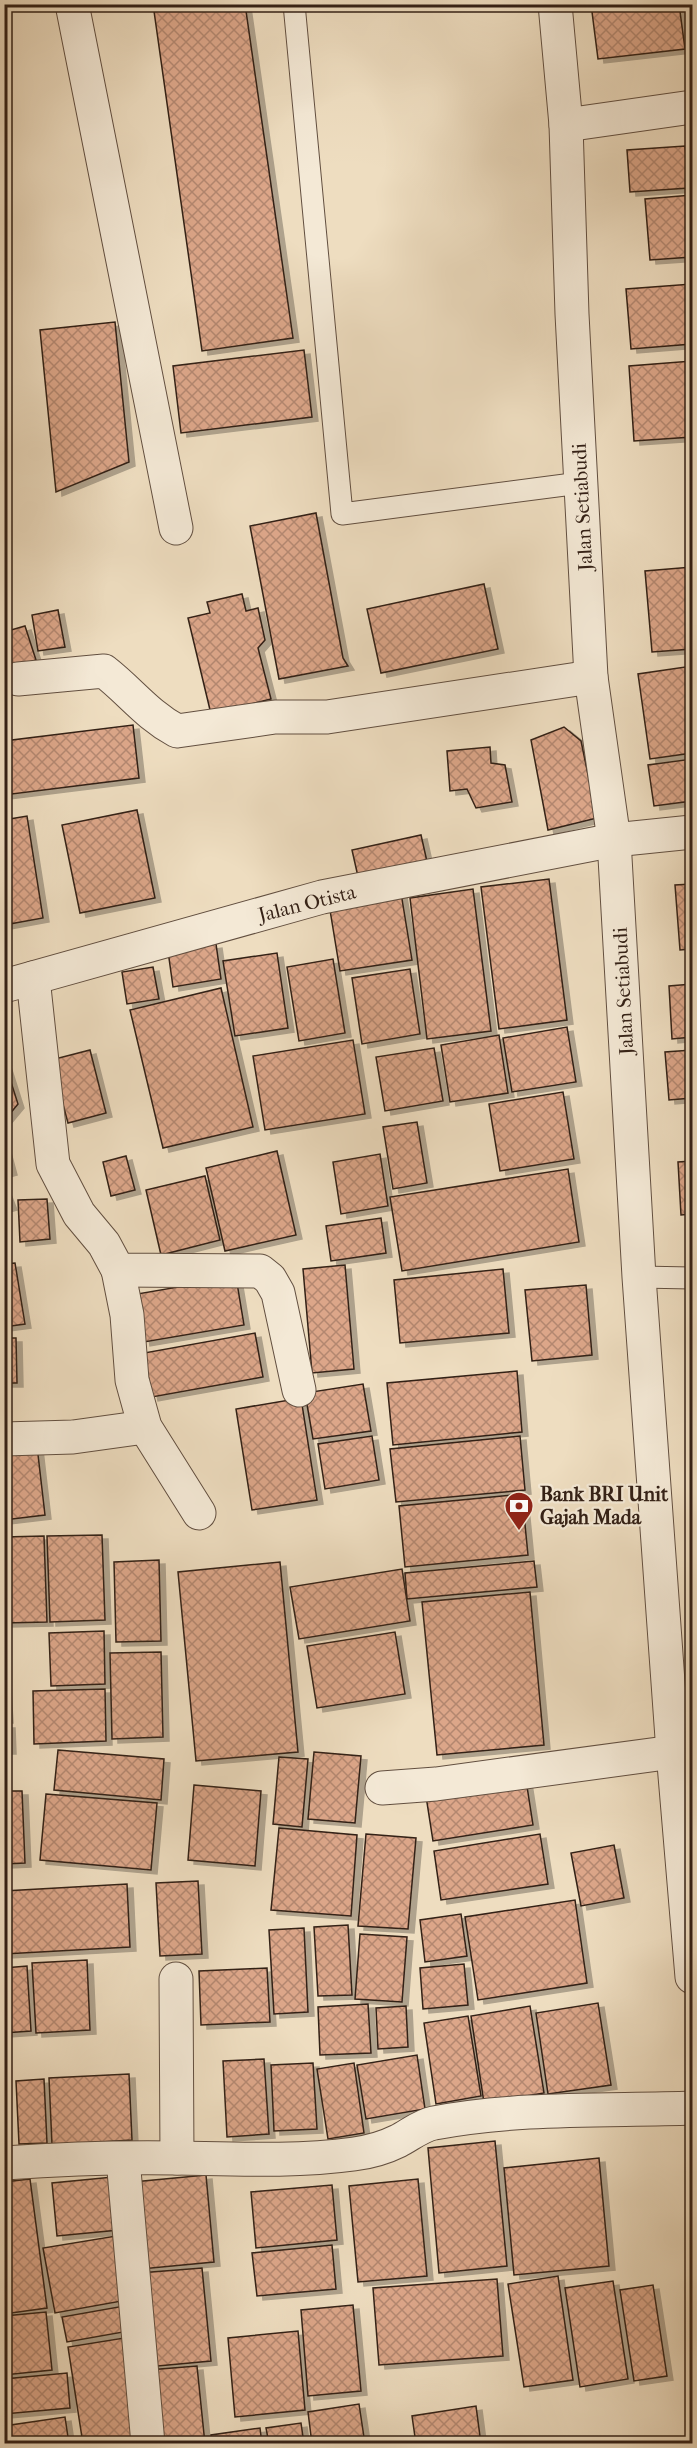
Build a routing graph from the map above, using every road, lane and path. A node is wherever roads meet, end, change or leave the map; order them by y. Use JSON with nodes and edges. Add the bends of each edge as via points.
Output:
{"nodes":[{"id":1,"x":72,"y":4,"type":"edge"},
{"id":2,"x":294,"y":4,"type":"edge"},
{"id":3,"x":555,"y":4,"type":"edge"},
{"id":4,"x":693,"y":107,"type":"edge"},
{"id":5,"x":566,"y":125,"type":"junction"},
{"id":6,"x":580,"y":483,"type":"junction"},
{"id":7,"x":176,"y":528,"type":"dead end"},
{"id":8,"x":591,"y":677,"type":"junction"},
{"id":9,"x":18,"y":679,"type":"dead end"},
{"id":10,"x":693,"y":832,"type":"edge"},
{"id":11,"x":614,"y":840,"type":"junction"},
{"id":12,"x":19,"y":982,"type":"edge"},
{"id":13,"x":118,"y":1270,"type":"junction"},
{"id":14,"x":639,"y":1277,"type":"junction"},
{"id":15,"x":693,"y":1278,"type":"edge"},
{"id":16,"x":299,"y":1390,"type":"dead end"},
{"id":17,"x":145,"y":1427,"type":"junction"},
{"id":18,"x":4,"y":1439,"type":"edge"},
{"id":19,"x":199,"y":1513,"type":"dead end"},
{"id":20,"x":674,"y":1752,"type":"junction"},
{"id":21,"x":382,"y":1788,"type":"dead end"},
{"id":22,"x":693,"y":1977,"type":"edge"},
{"id":23,"x":176,"y":1979,"type":"dead end"},
{"id":24,"x":693,"y":2108,"type":"edge"},
{"id":25,"x":177,"y":2158,"type":"junction"},
{"id":26,"x":123,"y":2159,"type":"junction"},
{"id":27,"x":4,"y":2163,"type":"edge"},
{"id":28,"x":148,"y":2444,"type":"edge"}],
"edges":[{"from":1,"to":7,"type":"street"},
{"from":2,"to":6,"type":"lane","via":[[342,514]]},
{"from":3,"to":5,"type":"street","name":"Jalan Setiabudi"},
{"from":4,"to":5,"type":"street"},
{"from":5,"to":6,"type":"street","name":"Jalan Setiabudi"},
{"from":6,"to":8,"type":"street","name":"Jalan Setiabudi"},
{"from":8,"to":9,"type":"street","via":[[327,717],[275,717],[177,731],[141,707],[104,671]]},
{"from":8,"to":11,"type":"street","name":"Jalan Setiabudi"},
{"from":10,"to":11,"type":"street","name":"Jalan Otista"},
{"from":11,"to":12,"type":"street","name":"Jalan Otista","via":[[322,897]]},
{"from":11,"to":14,"type":"street","name":"Jalan Setiabudi"},
{"from":12,"to":13,"type":"street","via":[[53,1164],[79,1214],[104,1244]]},
{"from":13,"to":16,"type":"street","via":[[260,1271],[278,1293]]},
{"from":13,"to":17,"type":"street","via":[[127,1315],[132,1380]]},
{"from":14,"to":15,"type":"lane"},
{"from":14,"to":20,"type":"street","name":"Jalan Setiabudi"},
{"from":17,"to":18,"type":"street","via":[[73,1437]]},
{"from":17,"to":19,"type":"street"},
{"from":20,"to":21,"type":"street"},
{"from":20,"to":22,"type":"street","name":"Jalan Setiabudi"},
{"from":23,"to":25,"type":"street"},
{"from":24,"to":25,"type":"street","via":[[471,2117],[430,2124],[389,2145],[355,2154],[279,2160]]},
{"from":25,"to":26,"type":"street"},
{"from":26,"to":27,"type":"street"},
{"from":26,"to":28,"type":"street"}]}
